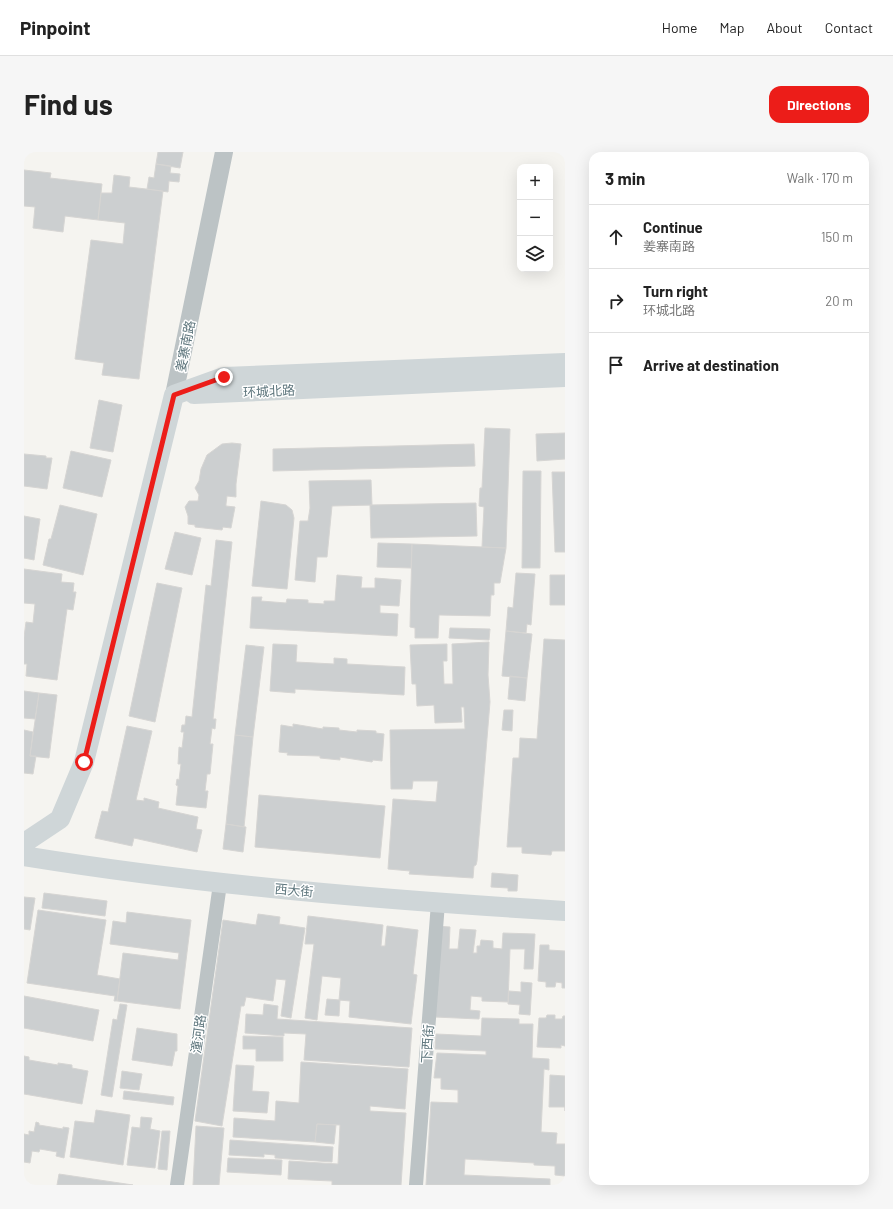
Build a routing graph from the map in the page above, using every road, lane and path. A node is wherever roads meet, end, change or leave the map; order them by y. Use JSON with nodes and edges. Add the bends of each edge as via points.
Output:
{"nodes":[{"id":1,"x":224,"y":152,"type":"edge"},
{"id":2,"x":565,"y":363,"type":"edge"},
{"id":3,"x":565,"y":377,"type":"edge"},
{"id":4,"x":174,"y":395,"type":"junction"},
{"id":5,"x":24,"y":843,"type":"edge"},
{"id":6,"x":24,"y":856,"type":"edge"},
{"id":7,"x":220,"y":884,"type":"junction"},
{"id":8,"x":438,"y":903,"type":"junction"},
{"id":9,"x":565,"y":911,"type":"edge"},
{"id":10,"x":177,"y":1185,"type":"edge"},
{"id":11,"x":416,"y":1185,"type":"edge"}],
"edges":[{"from":1,"to":4,"type":"street","name":"姜寨南路"},
{"from":2,"to":4,"type":"main road","name":"环城北路","via":[[224,377]]},
{"from":3,"to":4,"type":"main road","name":"环城北路"},
{"from":4,"to":5,"type":"main road","name":"姜寨南路","via":[[84,762],[60,819]]},
{"from":6,"to":7,"type":"main road","name":"西大街"},
{"from":7,"to":8,"type":"main road","name":"西大街"},
{"from":7,"to":10,"type":"street","name":"潼河路"},
{"from":8,"to":9,"type":"main road","name":"西大街"},
{"from":8,"to":11,"type":"street","name":"下西街"}]}
